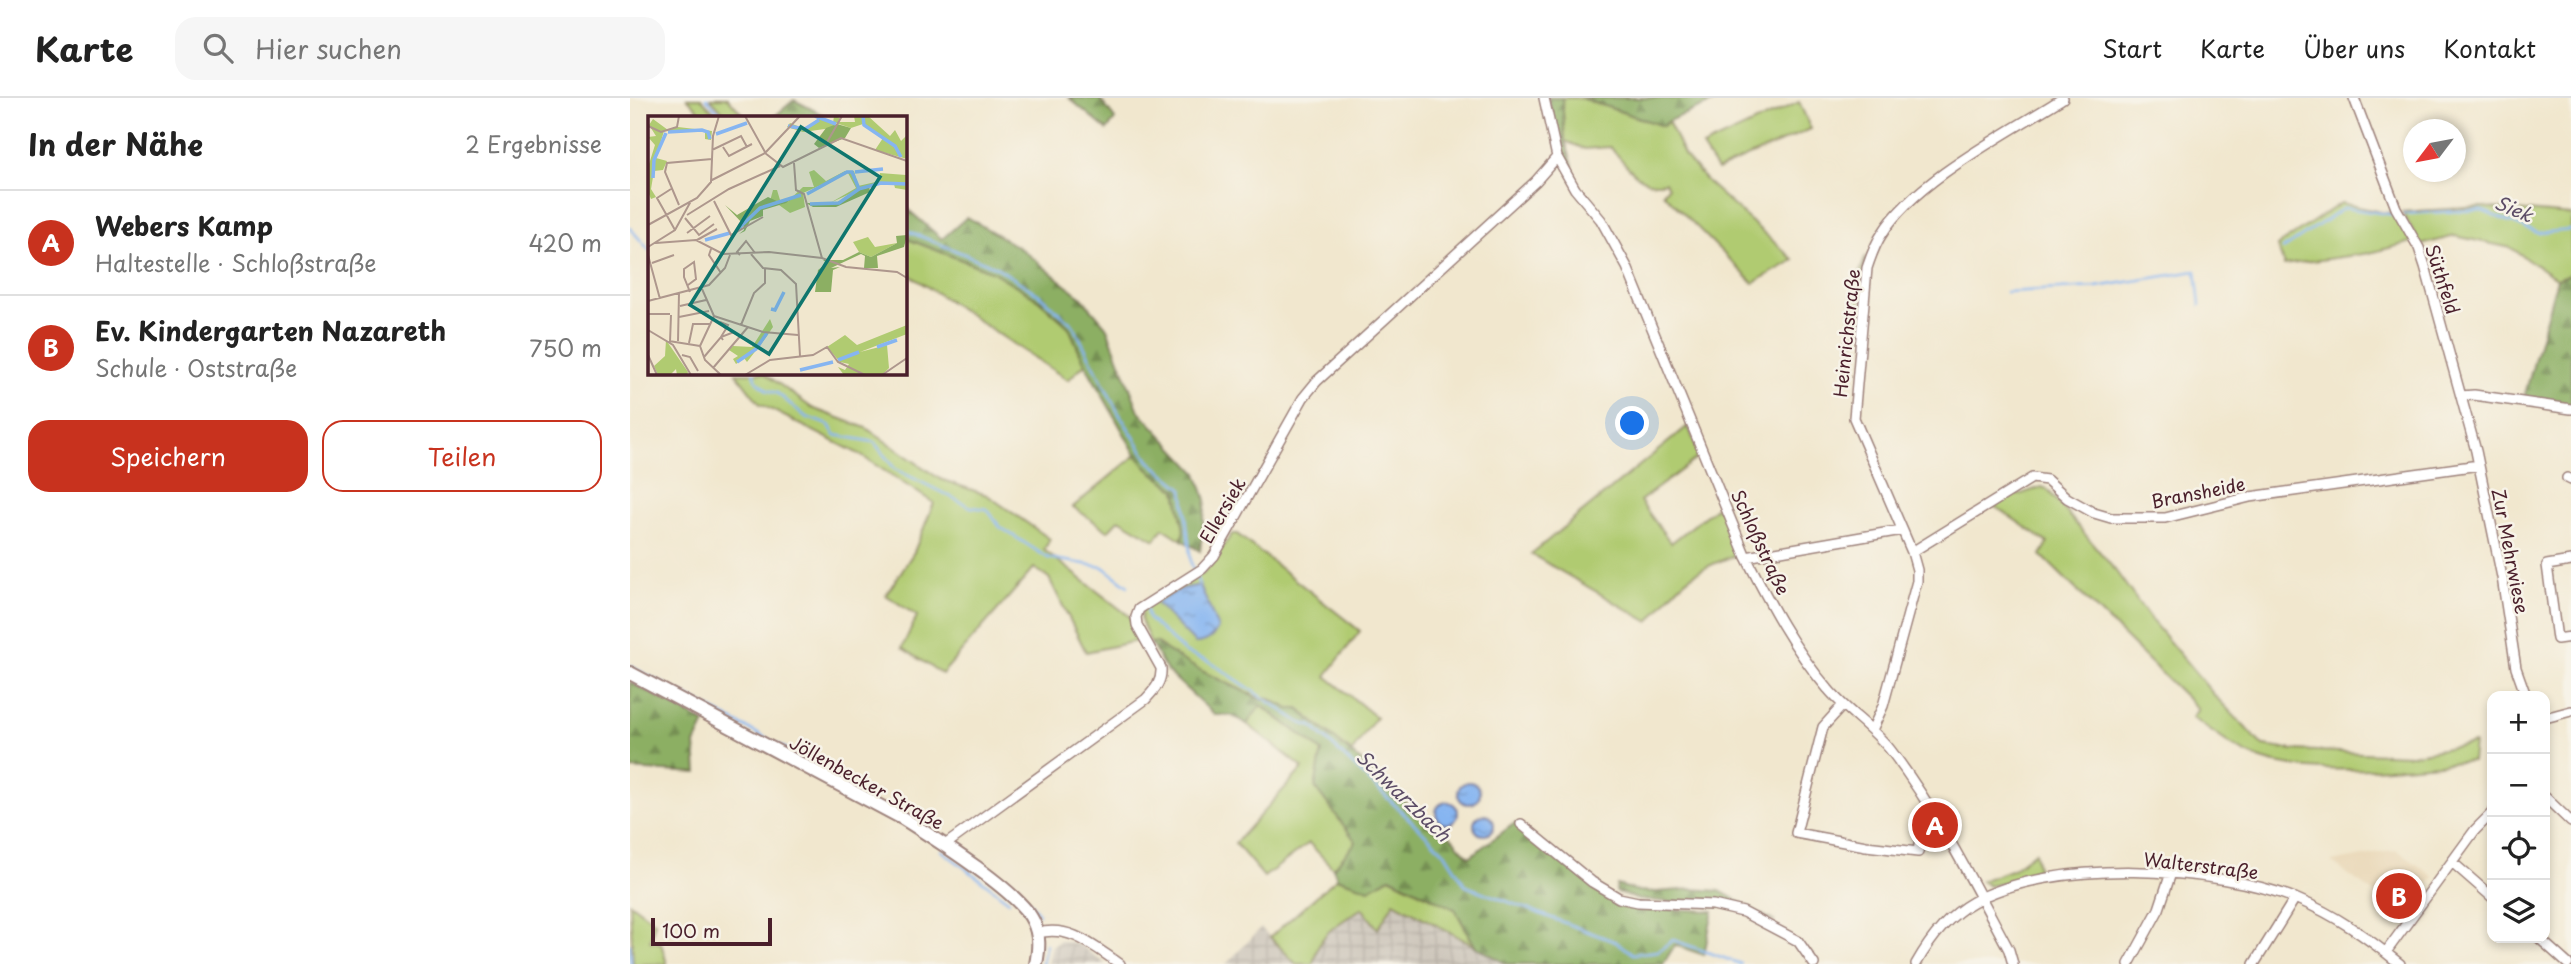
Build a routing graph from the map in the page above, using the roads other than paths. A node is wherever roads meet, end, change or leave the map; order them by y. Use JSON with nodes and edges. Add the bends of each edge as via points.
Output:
{"nodes":[{"id":1,"x":1544,"y":98,"type":"edge"},
{"id":2,"x":2063,"y":98,"type":"edge"},
{"id":3,"x":2354,"y":98,"type":"edge"},
{"id":4,"x":1557,"y":157,"type":"junction"},
{"id":5,"x":2461,"y":396,"type":"junction"},
{"id":6,"x":2571,"y":409,"type":"edge"},
{"id":7,"x":2465,"y":412,"type":"joint"},
{"id":8,"x":2479,"y":465,"type":"junction"},
{"id":9,"x":1902,"y":530,"type":"junction"},
{"id":10,"x":1912,"y":552,"type":"junction"},
{"id":11,"x":1746,"y":557,"type":"junction"},
{"id":12,"x":2571,"y":561,"type":"edge"},
{"id":13,"x":2571,"y":637,"type":"edge"},
{"id":14,"x":633,"y":678,"type":"edge"},
{"id":15,"x":2524,"y":691,"type":"edge"},
{"id":16,"x":1843,"y":705,"type":"junction"},
{"id":17,"x":2571,"y":711,"type":"edge"},
{"id":18,"x":2550,"y":717,"type":"edge"},
{"id":19,"x":1871,"y":730,"type":"junction"},
{"id":20,"x":2550,"y":802,"type":"edge"},
{"id":21,"x":1933,"y":812,"type":"junction"},
{"id":22,"x":2488,"y":817,"type":"edge"},
{"id":23,"x":2571,"y":822,"type":"edge"},
{"id":24,"x":1521,"y":824,"type":"dead end"},
{"id":25,"x":945,"y":845,"type":"junction"},
{"id":26,"x":2452,"y":862,"type":"junction"},
{"id":27,"x":2171,"y":873,"type":"junction"},
{"id":28,"x":2487,"y":893,"type":"edge"},
{"id":29,"x":1981,"y":898,"type":"junction"},
{"id":30,"x":2295,"y":898,"type":"junction"},
{"id":31,"x":1038,"y":933,"type":"junction"},
{"id":32,"x":2545,"y":943,"type":"edge"},
{"id":33,"x":2386,"y":952,"type":"junction"},
{"id":34,"x":1036,"y":964,"type":"edge"},
{"id":35,"x":1120,"y":964,"type":"edge"},
{"id":36,"x":1814,"y":964,"type":"edge"},
{"id":37,"x":1916,"y":964,"type":"edge"},
{"id":38,"x":2013,"y":964,"type":"edge"},
{"id":39,"x":2129,"y":964,"type":"edge"},
{"id":40,"x":2254,"y":964,"type":"edge"},
{"id":41,"x":2400,"y":964,"type":"edge"},
{"id":42,"x":2568,"y":964,"type":"edge"}],
"edges":[{"from":1,"to":4,"type":"street","name":"Schloßstraße"},
{"from":2,"to":9,"type":"street","name":"Heinrichstraße","via":[[1931,183],[1892,219],[1875,246],[1867,268],[1854,418]]},
{"from":3,"to":5,"type":"street","name":"Süthfeld","via":[[2396,208],[2423,258]]},
{"from":4,"to":11,"type":"street","name":"Schloßstraße","via":[[1628,267]]},
{"from":4,"to":25,"type":"street","name":"Ellersiek","via":[[1317,381],[1220,546],[1196,573],[1139,609],[1136,617],[1143,639],[1161,668],[1161,680],[1146,699]]},
{"from":5,"to":6,"type":"street"},
{"from":5,"to":7,"type":"street","name":"Süthfeld"},
{"from":7,"to":8,"type":"street","name":"Zur Mehrwiese"},
{"from":8,"to":10,"type":"street","name":"Bransheide","via":[[2250,497],[2165,519],[2094,513],[2047,480],[2032,478]]},
{"from":8,"to":15,"type":"street","name":"Zur Mehrwiese","via":[[2516,668]]},
{"from":9,"to":10,"type":"street","name":"Heinrichstraße"},
{"from":9,"to":11,"type":"street"},
{"from":10,"to":19,"type":"street","name":"Heinrichstraße","via":[[1917,581],[1883,706]]},
{"from":11,"to":16,"type":"street","name":"Schloßstraße","via":[[1806,660]]},
{"from":12,"to":13,"type":"street","via":[[2547,565],[2557,639]]},
{"from":14,"to":25,"type":"street","name":"Jöllenbecker Straße","via":[[904,819]]},
{"from":16,"to":19,"type":"street","name":"Schloßstraße"},
{"from":16,"to":21,"type":"street","via":[[1823,727],[1796,833],[1918,852],[1923,819]]},
{"from":17,"to":18,"type":"street"},
{"from":19,"to":21,"type":"street","name":"Schloßstraße","via":[[1894,754]]},
{"from":20,"to":23,"type":"street"},
{"from":21,"to":29,"type":"street","name":"Schloßstraße"},
{"from":22,"to":26,"type":"street"},
{"from":24,"to":36,"type":"street","via":[[1592,882],[1619,898],[1713,905],[1743,912],[1798,941]]},
{"from":25,"to":31,"type":"street","name":"Jöllenbecker Straße","via":[[1027,909]]},
{"from":26,"to":28,"type":"street"},
{"from":26,"to":33,"type":"street"},
{"from":27,"to":29,"type":"street","name":"Walterstraße","via":[[2108,870],[2031,881]]},
{"from":27,"to":30,"type":"street","name":"Walterstraße","via":[[2246,883]]},
{"from":27,"to":39,"type":"street","via":[[2159,909]]},
{"from":29,"to":37,"type":"street","name":"Walterstraße","via":[[1944,925]]},
{"from":29,"to":38,"type":"street","name":"Schloßstraße"},
{"from":30,"to":33,"type":"street","name":"Walterstraße","via":[[2360,932]]},
{"from":30,"to":40,"type":"street"},
{"from":31,"to":34,"type":"street"},
{"from":31,"to":35,"type":"street","via":[[1072,933]]},
{"from":32,"to":42,"type":"street"},
{"from":33,"to":41,"type":"street","name":"Walterstraße"}]}
